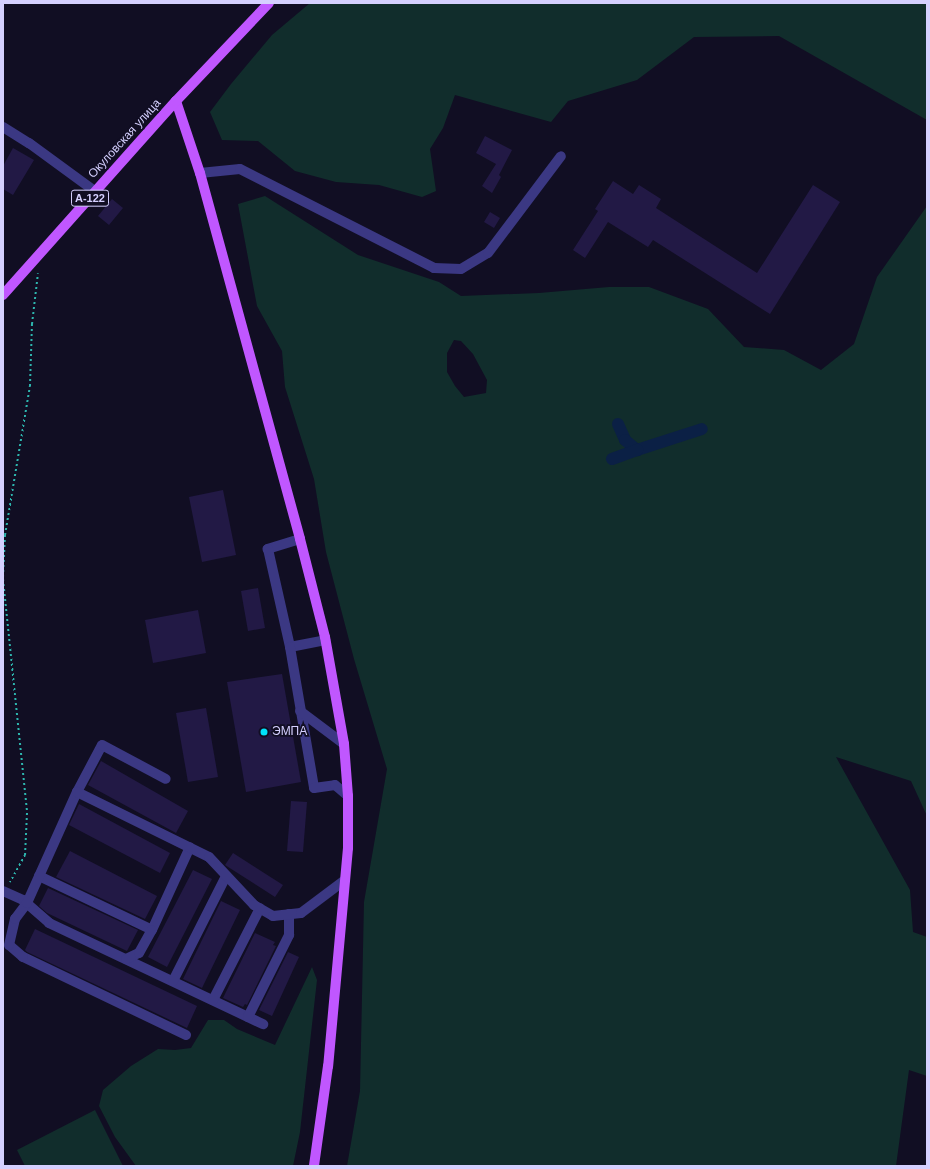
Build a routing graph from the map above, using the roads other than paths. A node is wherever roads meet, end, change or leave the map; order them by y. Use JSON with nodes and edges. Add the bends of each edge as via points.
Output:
{"nodes":[{"id":1,"x":269,"y":3,"type":"edge"},
{"id":2,"x":176,"y":101,"type":"junction"},
{"id":3,"x":3,"y":127,"type":"edge"},
{"id":4,"x":561,"y":156,"type":"dead end"},
{"id":5,"x":200,"y":173,"type":"junction"},
{"id":6,"x":96,"y":192,"type":"junction"},
{"id":7,"x":3,"y":295,"type":"edge"},
{"id":8,"x":300,"y":539,"type":"junction"},
{"id":9,"x":325,"y":640,"type":"junction"},
{"id":10,"x":290,"y":647,"type":"junction"},
{"id":11,"x":300,"y":711,"type":"junction"},
{"id":12,"x":344,"y":744,"type":"junction"},
{"id":13,"x":166,"y":779,"type":"dead end"},
{"id":14,"x":77,"y":792,"type":"junction"},
{"id":15,"x":348,"y":796,"type":"junction"},
{"id":16,"x":190,"y":847,"type":"junction"},
{"id":17,"x":39,"y":876,"type":"junction"},
{"id":18,"x":226,"y":876,"type":"junction"},
{"id":19,"x":345,"y":880,"type":"junction"},
{"id":20,"x":4,"y":892,"type":"edge"},
{"id":21,"x":25,"y":901,"type":"junction"},
{"id":22,"x":260,"y":908,"type":"junction"},
{"id":23,"x":288,"y":914,"type":"junction"},
{"id":24,"x":152,"y":930,"type":"junction"},
{"id":25,"x":126,"y":959,"type":"junction"},
{"id":26,"x":173,"y":981,"type":"junction"},
{"id":27,"x":213,"y":1000,"type":"junction"},
{"id":28,"x":248,"y":1017,"type":"junction"},
{"id":29,"x":264,"y":1024,"type":"dead end"},
{"id":30,"x":186,"y":1035,"type":"dead end"},
{"id":31,"x":314,"y":1166,"type":"edge"}],
"edges":[{"from":1,"to":2,"type":"main road","name":"Окуловская улица","number":"А-122"},
{"from":2,"to":5,"type":"main road"},
{"from":2,"to":6,"type":"main road","name":"Окуловская улица","number":"А-122"},
{"from":3,"to":6,"type":"street"},
{"from":4,"to":5,"type":"street","via":[[488,253],[461,269],[434,268],[240,169]]},
{"from":5,"to":8,"type":"main road"},
{"from":6,"to":7,"type":"main road","name":"Окуловская улица","number":"А-122"},
{"from":8,"to":9,"type":"main road"},
{"from":8,"to":10,"type":"street","via":[[268,549]]},
{"from":9,"to":10,"type":"street"},
{"from":9,"to":12,"type":"main road"},
{"from":10,"to":11,"type":"street"},
{"from":11,"to":12,"type":"street"},
{"from":11,"to":15,"type":"street","via":[[314,788],[336,784]]},
{"from":12,"to":15,"type":"main road"},
{"from":13,"to":14,"type":"street","via":[[102,745]]},
{"from":14,"to":16,"type":"street"},
{"from":14,"to":17,"type":"street"},
{"from":15,"to":19,"type":"main road"},
{"from":16,"to":18,"type":"street","via":[[209,857]]},
{"from":16,"to":24,"type":"street"},
{"from":17,"to":21,"type":"street"},
{"from":17,"to":24,"type":"street"},
{"from":18,"to":22,"type":"street"},
{"from":18,"to":26,"type":"street"},
{"from":19,"to":23,"type":"street","via":[[301,913]]},
{"from":19,"to":31,"type":"main road","via":[[328,1066]]},
{"from":20,"to":21,"type":"street"},
{"from":21,"to":25,"type":"street","via":[[49,923]]},
{"from":21,"to":30,"type":"street","via":[[15,919],[10,945],[23,957]]},
{"from":22,"to":23,"type":"street","via":[[273,916]]},
{"from":22,"to":27,"type":"street"},
{"from":23,"to":28,"type":"street","via":[[289,935]]},
{"from":24,"to":25,"type":"street","via":[[138,953]]},
{"from":25,"to":26,"type":"street"},
{"from":26,"to":27,"type":"street"},
{"from":27,"to":28,"type":"street"},
{"from":28,"to":29,"type":"street"}]}
